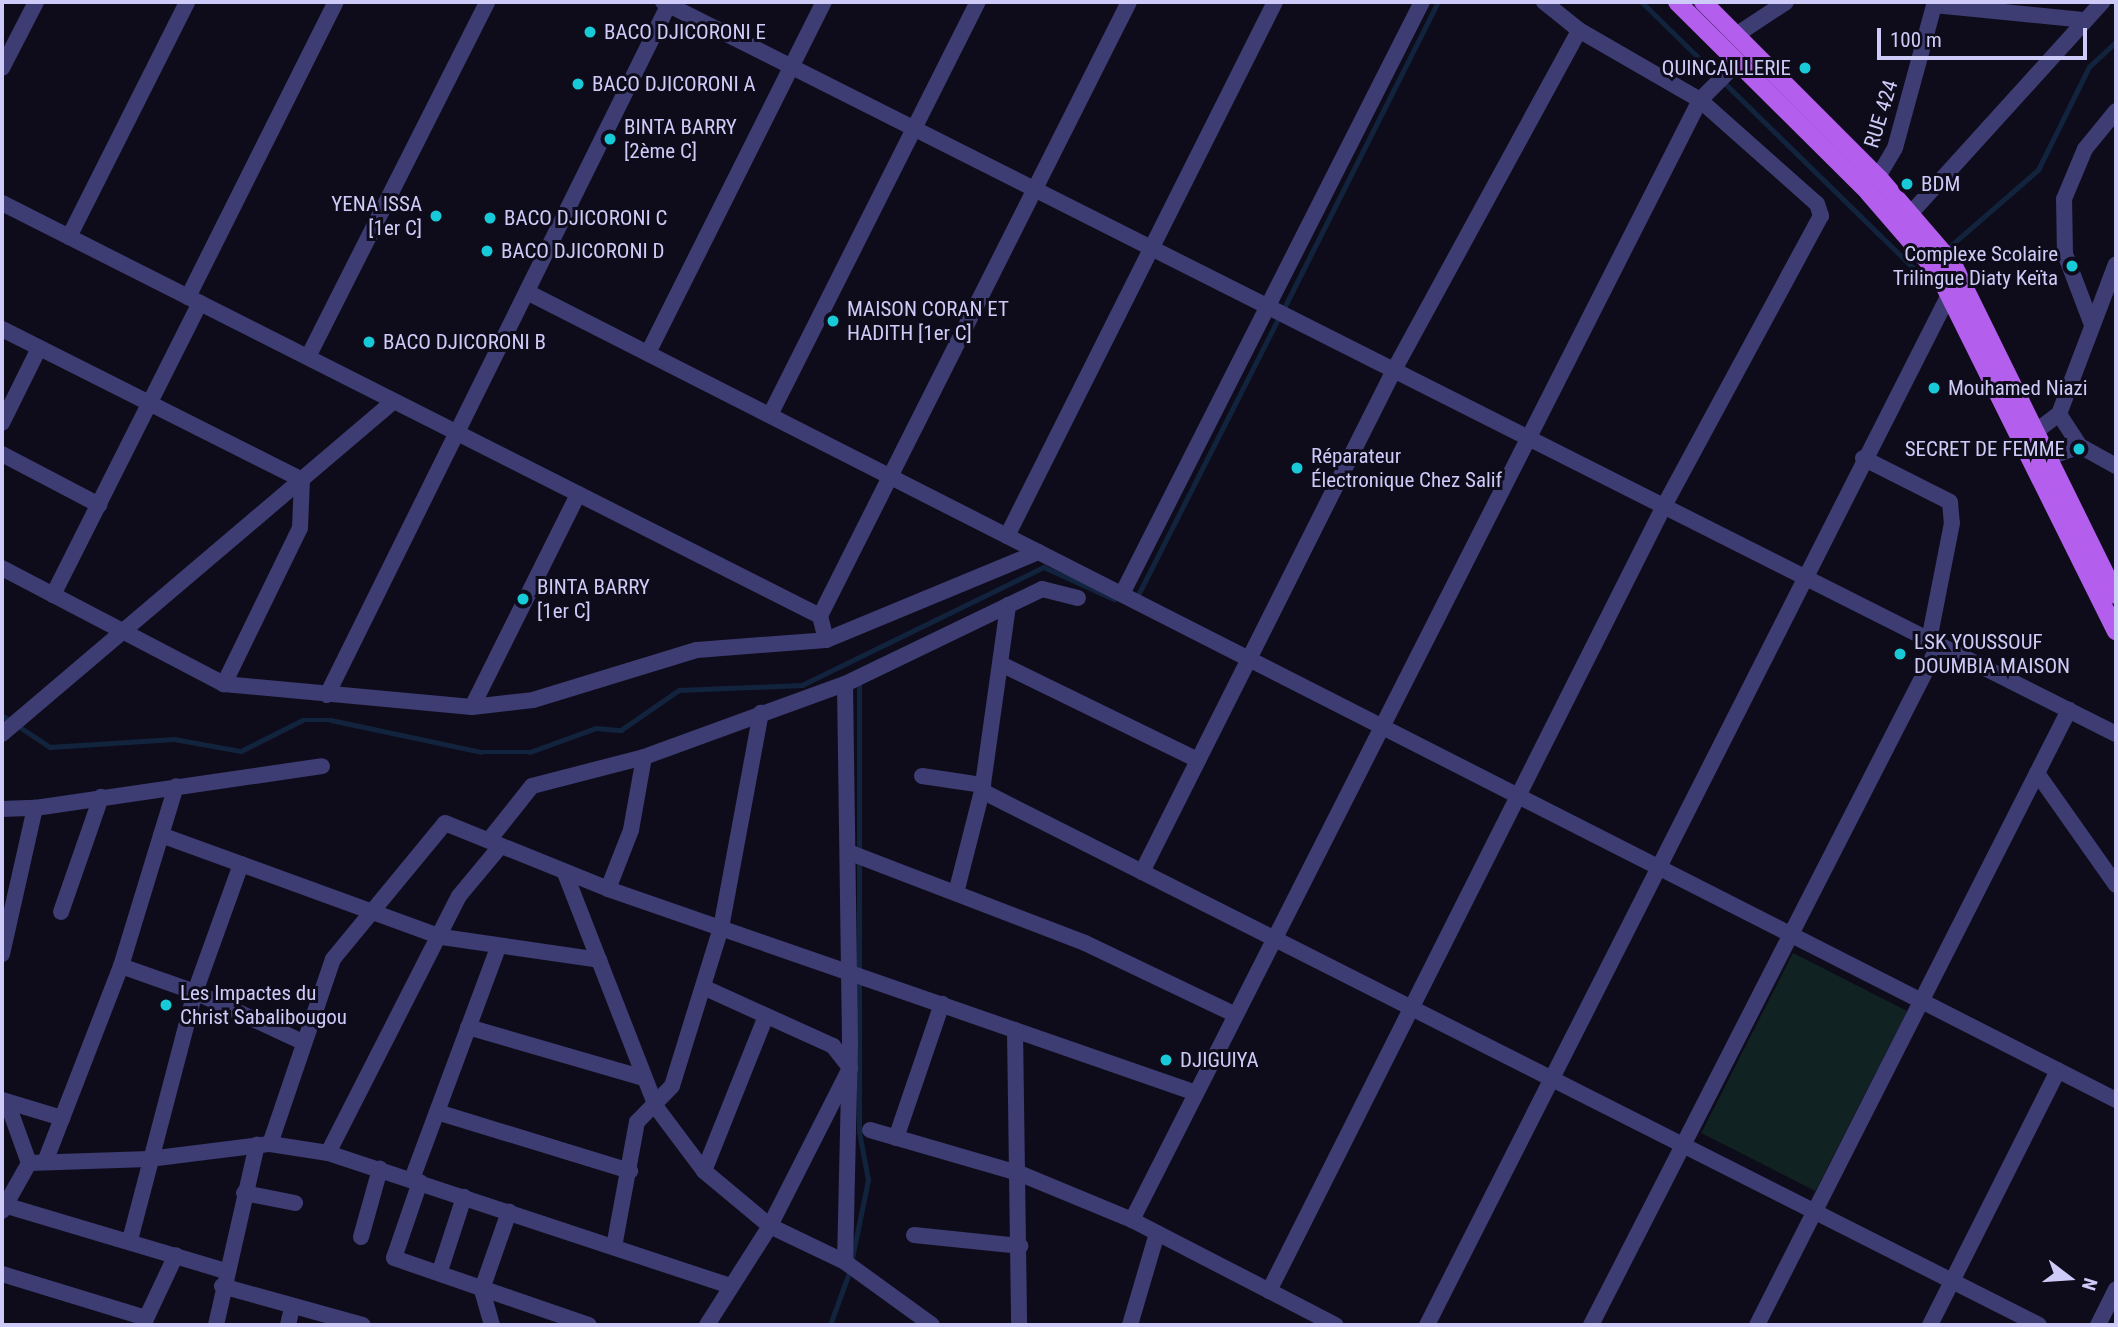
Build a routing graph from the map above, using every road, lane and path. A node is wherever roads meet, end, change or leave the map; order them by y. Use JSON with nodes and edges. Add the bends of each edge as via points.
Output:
{"nodes":[{"id":1,"x":36,"y":2,"type":"edge"},
{"id":2,"x":187,"y":2,"type":"edge"},
{"id":3,"x":336,"y":2,"type":"edge"},
{"id":4,"x":487,"y":2,"type":"edge"},
{"id":5,"x":824,"y":2,"type":"edge"},
{"id":6,"x":978,"y":2,"type":"edge"},
{"id":7,"x":1129,"y":2,"type":"edge"},
{"id":8,"x":1275,"y":2,"type":"edge"},
{"id":9,"x":1422,"y":2,"type":"edge"},
{"id":10,"x":1544,"y":2,"type":"edge"},
{"id":11,"x":1677,"y":2,"type":"edge"},
{"id":12,"x":1703,"y":2,"type":"edge"},
{"id":13,"x":1786,"y":2,"type":"edge"},
{"id":14,"x":2102,"y":2,"type":"edge"},
{"id":15,"x":667,"y":3,"type":"edge"},
{"id":16,"x":1935,"y":3,"type":"edge"},
{"id":17,"x":1766,"y":6,"type":"edge"},
{"id":18,"x":2085,"y":20,"type":"junction"},
{"id":19,"x":1579,"y":30,"type":"junction"},
{"id":20,"x":1736,"y":35,"type":"junction"},
{"id":21,"x":1738,"y":62,"type":"junction"},
{"id":22,"x":792,"y":66,"type":"junction"},
{"id":23,"x":2,"y":68,"type":"edge"},
{"id":24,"x":1700,"y":100,"type":"junction"},
{"id":25,"x":2116,"y":111,"type":"edge"},
{"id":26,"x":914,"y":128,"type":"junction"},
{"id":27,"x":1874,"y":185,"type":"junction"},
{"id":28,"x":1035,"y":189,"type":"junction"},
{"id":29,"x":2,"y":203,"type":"edge"},
{"id":30,"x":1911,"y":213,"type":"junction"},
{"id":31,"x":69,"y":237,"type":"junction"},
{"id":32,"x":1152,"y":248,"type":"junction"},
{"id":33,"x":1930,"y":248,"type":"junction"},
{"id":34,"x":2116,"y":264,"type":"edge"},
{"id":35,"x":1951,"y":272,"type":"junction"},
{"id":36,"x":1947,"y":289,"type":"junction"},
{"id":37,"x":527,"y":292,"type":"junction"},
{"id":38,"x":194,"y":300,"type":"junction"},
{"id":39,"x":1268,"y":306,"type":"junction"},
{"id":40,"x":2092,"y":326,"type":"junction"},
{"id":41,"x":2,"y":329,"type":"edge"},
{"id":42,"x":39,"y":348,"type":"junction"},
{"id":43,"x":648,"y":353,"type":"junction"},
{"id":44,"x":308,"y":358,"type":"junction"},
{"id":45,"x":1394,"y":370,"type":"junction"},
{"id":46,"x":394,"y":401,"type":"junction"},
{"id":47,"x":149,"y":403,"type":"junction"},
{"id":48,"x":2059,"y":414,"type":"junction"},
{"id":49,"x":770,"y":415,"type":"junction"},
{"id":50,"x":2,"y":423,"type":"edge"},
{"id":51,"x":2039,"y":429,"type":"junction"},
{"id":52,"x":457,"y":433,"type":"junction"},
{"id":53,"x":1529,"y":438,"type":"junction"},
{"id":54,"x":2080,"y":446,"type":"junction"},
{"id":55,"x":2,"y":454,"type":"edge"},
{"id":56,"x":1863,"y":458,"type":"junction"},
{"id":57,"x":2043,"y":459,"type":"junction"},
{"id":58,"x":2116,"y":466,"type":"edge"},
{"id":59,"x":891,"y":477,"type":"junction"},
{"id":60,"x":302,"y":480,"type":"junction"},
{"id":61,"x":578,"y":494,"type":"junction"},
{"id":62,"x":99,"y":505,"type":"junction"},
{"id":63,"x":1664,"y":506,"type":"junction"},
{"id":64,"x":1007,"y":536,"type":"junction"},
{"id":65,"x":1038,"y":552,"type":"junction"},
{"id":66,"x":2,"y":568,"type":"edge"},
{"id":67,"x":1804,"y":577,"type":"junction"},
{"id":68,"x":1122,"y":594,"type":"junction"},
{"id":69,"x":53,"y":595,"type":"junction"},
{"id":70,"x":2116,"y":595,"type":"edge"},
{"id":71,"x":1078,"y":598,"type":"dead end"},
{"id":72,"x":1008,"y":605,"type":"junction"},
{"id":73,"x":820,"y":617,"type":"junction"},
{"id":74,"x":2116,"y":631,"type":"edge"},
{"id":75,"x":126,"y":633,"type":"junction"},
{"id":76,"x":825,"y":640,"type":"junction"},
{"id":77,"x":1934,"y":642,"type":"junction"},
{"id":78,"x":1249,"y":659,"type":"junction"},
{"id":79,"x":1003,"y":665,"type":"junction"},
{"id":80,"x":223,"y":684,"type":"junction"},
{"id":81,"x":845,"y":684,"type":"junction"},
{"id":82,"x":327,"y":695,"type":"junction"},
{"id":83,"x":472,"y":707,"type":"junction"},
{"id":84,"x":2069,"y":710,"type":"junction"},
{"id":85,"x":761,"y":713,"type":"junction"},
{"id":86,"x":1382,"y":727,"type":"junction"},
{"id":87,"x":2,"y":734,"type":"edge"},
{"id":88,"x":2116,"y":734,"type":"edge"},
{"id":89,"x":644,"y":757,"type":"junction"},
{"id":90,"x":1198,"y":760,"type":"junction"},
{"id":91,"x":322,"y":766,"type":"dead end"},
{"id":92,"x":2037,"y":773,"type":"junction"},
{"id":93,"x":922,"y":776,"type":"dead end"},
{"id":94,"x":176,"y":786,"type":"junction"},
{"id":95,"x":982,"y":788,"type":"junction"},
{"id":96,"x":1518,"y":796,"type":"junction"},
{"id":97,"x":101,"y":797,"type":"junction"},
{"id":98,"x":35,"y":808,"type":"junction"},
{"id":99,"x":2,"y":809,"type":"edge"},
{"id":100,"x":161,"y":835,"type":"junction"},
{"id":101,"x":494,"y":844,"type":"junction"},
{"id":102,"x":848,"y":852,"type":"junction"},
{"id":103,"x":241,"y":864,"type":"junction"},
{"id":104,"x":1658,"y":867,"type":"junction"},
{"id":105,"x":1142,"y":872,"type":"junction"},
{"id":106,"x":565,"y":873,"type":"junction"},
{"id":107,"x":2116,"y":885,"type":"edge"},
{"id":108,"x":608,"y":889,"type":"junction"},
{"id":109,"x":956,"y":892,"type":"junction"},
{"id":110,"x":61,"y":912,"type":"dead end"},
{"id":111,"x":365,"y":914,"type":"junction"},
{"id":112,"x":721,"y":928,"type":"junction"},
{"id":113,"x":1791,"y":934,"type":"junction"},
{"id":114,"x":442,"y":937,"type":"junction"},
{"id":115,"x":1275,"y":939,"type":"junction"},
{"id":116,"x":497,"y":950,"type":"junction"},
{"id":117,"x":2,"y":954,"type":"edge"},
{"id":118,"x":599,"y":960,"type":"junction"},
{"id":119,"x":121,"y":966,"type":"junction"},
{"id":120,"x":846,"y":971,"type":"junction"},
{"id":121,"x":703,"y":986,"type":"junction"},
{"id":122,"x":195,"y":992,"type":"junction"},
{"id":123,"x":1922,"y":1001,"type":"junction"},
{"id":124,"x":942,"y":1004,"type":"junction"},
{"id":125,"x":1412,"y":1008,"type":"junction"},
{"id":126,"x":1236,"y":1015,"type":"junction"},
{"id":127,"x":766,"y":1016,"type":"junction"},
{"id":128,"x":468,"y":1027,"type":"junction"},
{"id":129,"x":1015,"y":1030,"type":"junction"},
{"id":130,"x":302,"y":1042,"type":"junction"},
{"id":131,"x":850,"y":1068,"type":"junction"},
{"id":132,"x":2058,"y":1070,"type":"junction"},
{"id":133,"x":644,"y":1078,"type":"junction"},
{"id":134,"x":1552,"y":1079,"type":"junction"},
{"id":135,"x":1196,"y":1093,"type":"junction"},
{"id":136,"x":2116,"y":1100,"type":"edge"},
{"id":137,"x":4,"y":1101,"type":"edge"},
{"id":138,"x":656,"y":1107,"type":"junction"},
{"id":139,"x":437,"y":1112,"type":"junction"},
{"id":140,"x":62,"y":1118,"type":"junction"},
{"id":141,"x":870,"y":1130,"type":"dead end"},
{"id":142,"x":896,"y":1138,"type":"junction"},
{"id":143,"x":263,"y":1145,"type":"junction"},
{"id":144,"x":1683,"y":1145,"type":"junction"},
{"id":145,"x":328,"y":1153,"type":"junction"},
{"id":146,"x":149,"y":1159,"type":"junction"},
{"id":147,"x":37,"y":1162,"type":"junction"},
{"id":148,"x":380,"y":1169,"type":"junction"},
{"id":149,"x":629,"y":1171,"type":"junction"},
{"id":150,"x":704,"y":1171,"type":"junction"},
{"id":151,"x":1021,"y":1174,"type":"junction"},
{"id":152,"x":416,"y":1180,"type":"junction"},
{"id":153,"x":244,"y":1193,"type":"junction"},
{"id":154,"x":464,"y":1196,"type":"junction"},
{"id":155,"x":295,"y":1203,"type":"dead end"},
{"id":156,"x":3,"y":1208,"type":"edge"},
{"id":157,"x":509,"y":1212,"type":"junction"},
{"id":158,"x":1814,"y":1212,"type":"junction"},
{"id":159,"x":1132,"y":1220,"type":"junction"},
{"id":160,"x":770,"y":1226,"type":"junction"},
{"id":161,"x":1157,"y":1233,"type":"junction"},
{"id":162,"x":914,"y":1235,"type":"dead end"},
{"id":163,"x":361,"y":1237,"type":"dead end"},
{"id":164,"x":130,"y":1240,"type":"junction"},
{"id":165,"x":1020,"y":1246,"type":"junction"},
{"id":166,"x":614,"y":1247,"type":"junction"},
{"id":167,"x":176,"y":1255,"type":"junction"},
{"id":168,"x":845,"y":1262,"type":"junction"},
{"id":169,"x":440,"y":1271,"type":"junction"},
{"id":170,"x":2,"y":1274,"type":"edge"},
{"id":171,"x":223,"y":1279,"type":"junction"},
{"id":172,"x":1952,"y":1281,"type":"junction"},
{"id":173,"x":728,"y":1285,"type":"junction"},
{"id":174,"x":482,"y":1289,"type":"junction"},
{"id":175,"x":2116,"y":1289,"type":"edge"},
{"id":176,"x":1269,"y":1291,"type":"junction"},
{"id":177,"x":292,"y":1307,"type":"junction"},
{"id":178,"x":144,"y":1322,"type":"edge"},
{"id":179,"x":1133,"y":1324,"type":"edge"},
{"id":180,"x":216,"y":1325,"type":"edge"},
{"id":181,"x":288,"y":1325,"type":"edge"},
{"id":182,"x":363,"y":1325,"type":"edge"},
{"id":183,"x":492,"y":1325,"type":"edge"},
{"id":184,"x":589,"y":1325,"type":"edge"},
{"id":185,"x":707,"y":1325,"type":"edge"},
{"id":186,"x":932,"y":1325,"type":"edge"},
{"id":187,"x":1019,"y":1325,"type":"edge"},
{"id":188,"x":1334,"y":1325,"type":"edge"},
{"id":189,"x":1427,"y":1325,"type":"edge"},
{"id":190,"x":1591,"y":1325,"type":"edge"},
{"id":191,"x":1757,"y":1325,"type":"edge"},
{"id":192,"x":1930,"y":1325,"type":"edge"},
{"id":193,"x":2039,"y":1325,"type":"edge"},
{"id":194,"x":2098,"y":1325,"type":"edge"}],
"edges":[{"from":1,"to":23,"type":"street"},
{"from":2,"to":31,"type":"street"},
{"from":3,"to":38,"type":"street"},
{"from":4,"to":44,"type":"street"},
{"from":5,"to":22,"type":"street"},
{"from":6,"to":26,"type":"street"},
{"from":7,"to":28,"type":"street"},
{"from":8,"to":32,"type":"street"},
{"from":9,"to":39,"type":"street"},
{"from":10,"to":19,"type":"street"},
{"from":11,"to":21,"type":"main road"},
{"from":12,"to":20,"type":"main road"},
{"from":13,"to":17,"type":"street"},
{"from":14,"to":18,"type":"street"},
{"from":15,"to":22,"type":"street"},
{"from":15,"to":37,"type":"street"},
{"from":16,"to":18,"type":"street"},
{"from":16,"to":27,"type":"street","name":"RUE 424"},
{"from":17,"to":20,"type":"street"},
{"from":18,"to":30,"type":"street"},
{"from":19,"to":24,"type":"street"},
{"from":19,"to":45,"type":"street"},
{"from":20,"to":27,"type":"main road"},
{"from":21,"to":24,"type":"street"},
{"from":21,"to":27,"type":"main road"},
{"from":22,"to":26,"type":"street"},
{"from":22,"to":43,"type":"street"},
{"from":24,"to":53,"type":"street"},
{"from":24,"to":63,"type":"street","via":[[1817,204],[1821,216]]},
{"from":25,"to":40,"type":"street","via":[[2085,149],[2064,199],[2065,254]]},
{"from":26,"to":28,"type":"street"},
{"from":26,"to":49,"type":"street"},
{"from":27,"to":30,"type":"main road"},
{"from":27,"to":33,"type":"main road"},
{"from":28,"to":32,"type":"street"},
{"from":28,"to":59,"type":"street"},
{"from":29,"to":31,"type":"street"},
{"from":30,"to":33,"type":"main road"},
{"from":31,"to":38,"type":"street"},
{"from":32,"to":39,"type":"street"},
{"from":32,"to":64,"type":"street"},
{"from":33,"to":35,"type":"main road"},
{"from":34,"to":40,"type":"street"},
{"from":35,"to":36,"type":"main road"},
{"from":35,"to":51,"type":"main road"},
{"from":36,"to":56,"type":"street"},
{"from":36,"to":57,"type":"main road"},
{"from":37,"to":43,"type":"street"},
{"from":37,"to":52,"type":"street"},
{"from":38,"to":44,"type":"street"},
{"from":38,"to":47,"type":"street"},
{"from":39,"to":45,"type":"street"},
{"from":39,"to":68,"type":"street"},
{"from":40,"to":48,"type":"street"},
{"from":41,"to":42,"type":"street"},
{"from":42,"to":47,"type":"street"},
{"from":42,"to":50,"type":"street"},
{"from":43,"to":49,"type":"street"},
{"from":44,"to":46,"type":"street"},
{"from":45,"to":53,"type":"street"},
{"from":45,"to":78,"type":"street"},
{"from":46,"to":52,"type":"street"},
{"from":46,"to":60,"type":"street"},
{"from":47,"to":60,"type":"street"},
{"from":47,"to":62,"type":"street"},
{"from":48,"to":51,"type":"street"},
{"from":48,"to":54,"type":"street"},
{"from":49,"to":59,"type":"street"},
{"from":51,"to":57,"type":"main road"},
{"from":52,"to":61,"type":"street"},
{"from":52,"to":82,"type":"street"},
{"from":53,"to":63,"type":"street"},
{"from":53,"to":86,"type":"street"},
{"from":54,"to":57,"type":"street"},
{"from":54,"to":58,"type":"street"},
{"from":55,"to":62,"type":"street"},
{"from":56,"to":67,"type":"street"},
{"from":56,"to":77,"type":"street","via":[[1950,502],[1952,523]]},
{"from":57,"to":70,"type":"main road"},
{"from":57,"to":74,"type":"main road"},
{"from":59,"to":64,"type":"street"},
{"from":59,"to":73,"type":"street"},
{"from":60,"to":75,"type":"street"},
{"from":60,"to":80,"type":"street","via":[[300,528]]},
{"from":61,"to":73,"type":"street"},
{"from":61,"to":83,"type":"street"},
{"from":62,"to":69,"type":"street"},
{"from":63,"to":67,"type":"street"},
{"from":63,"to":96,"type":"street"},
{"from":64,"to":65,"type":"street"},
{"from":65,"to":68,"type":"street"},
{"from":65,"to":76,"type":"street"},
{"from":66,"to":69,"type":"street"},
{"from":67,"to":77,"type":"street"},
{"from":67,"to":104,"type":"street"},
{"from":68,"to":78,"type":"street"},
{"from":69,"to":75,"type":"street"},
{"from":71,"to":72,"type":"street","via":[[1042,589]]},
{"from":72,"to":79,"type":"street"},
{"from":72,"to":81,"type":"street"},
{"from":73,"to":76,"type":"street"},
{"from":75,"to":80,"type":"street"},
{"from":75,"to":87,"type":"street"},
{"from":76,"to":83,"type":"street","via":[[697,650],[533,701]]},
{"from":77,"to":84,"type":"street"},
{"from":77,"to":113,"type":"street"},
{"from":78,"to":86,"type":"street"},
{"from":78,"to":90,"type":"street"},
{"from":79,"to":90,"type":"street"},
{"from":79,"to":95,"type":"street"},
{"from":80,"to":82,"type":"street"},
{"from":81,"to":85,"type":"street"},
{"from":81,"to":102,"type":"street"},
{"from":82,"to":83,"type":"street"},
{"from":84,"to":88,"type":"street"},
{"from":84,"to":92,"type":"street"},
{"from":85,"to":89,"type":"street"},
{"from":85,"to":112,"type":"street"},
{"from":86,"to":96,"type":"street"},
{"from":86,"to":115,"type":"street"},
{"from":89,"to":101,"type":"street","via":[[532,786]]},
{"from":89,"to":108,"type":"street","via":[[631,830]]},
{"from":90,"to":105,"type":"street"},
{"from":91,"to":94,"type":"street"},
{"from":92,"to":107,"type":"street"},
{"from":92,"to":123,"type":"street"},
{"from":93,"to":95,"type":"street"},
{"from":94,"to":97,"type":"street"},
{"from":94,"to":100,"type":"street"},
{"from":95,"to":105,"type":"street"},
{"from":95,"to":109,"type":"street"},
{"from":96,"to":104,"type":"street"},
{"from":96,"to":125,"type":"street"},
{"from":97,"to":98,"type":"street"},
{"from":97,"to":110,"type":"street"},
{"from":98,"to":99,"type":"street"},
{"from":98,"to":117,"type":"street"},
{"from":100,"to":103,"type":"street"},
{"from":100,"to":119,"type":"street"},
{"from":101,"to":106,"type":"street"},
{"from":101,"to":111,"type":"street","via":[[445,823]]},
{"from":101,"to":114,"type":"street","via":[[459,896]]},
{"from":102,"to":109,"type":"street"},
{"from":102,"to":120,"type":"street"},
{"from":103,"to":111,"type":"street"},
{"from":103,"to":122,"type":"street"},
{"from":104,"to":113,"type":"street"},
{"from":104,"to":134,"type":"street"},
{"from":105,"to":115,"type":"street"},
{"from":106,"to":108,"type":"street"},
{"from":106,"to":118,"type":"street"},
{"from":108,"to":112,"type":"street"},
{"from":109,"to":126,"type":"street","via":[[1182,985]]},
{"from":111,"to":114,"type":"street"},
{"from":111,"to":130,"type":"street","via":[[333,959]]},
{"from":112,"to":120,"type":"street"},
{"from":112,"to":121,"type":"street"},
{"from":113,"to":123,"type":"street"},
{"from":113,"to":144,"type":"street"},
{"from":114,"to":116,"type":"street"},
{"from":114,"to":145,"type":"street"},
{"from":115,"to":125,"type":"street"},
{"from":115,"to":126,"type":"street"},
{"from":116,"to":118,"type":"street"},
{"from":116,"to":128,"type":"street"},
{"from":118,"to":133,"type":"street"},
{"from":119,"to":122,"type":"street"},
{"from":119,"to":140,"type":"street"},
{"from":120,"to":124,"type":"street"},
{"from":120,"to":131,"type":"street"},
{"from":121,"to":127,"type":"street"},
{"from":121,"to":138,"type":"street","via":[[671,1086]]},
{"from":122,"to":130,"type":"street"},
{"from":122,"to":146,"type":"street"},
{"from":123,"to":132,"type":"street"},
{"from":123,"to":158,"type":"street"},
{"from":124,"to":129,"type":"street"},
{"from":124,"to":142,"type":"street"},
{"from":125,"to":134,"type":"street"},
{"from":125,"to":176,"type":"street"},
{"from":126,"to":135,"type":"street"},
{"from":127,"to":131,"type":"street","via":[[833,1046]]},
{"from":127,"to":150,"type":"street"},
{"from":128,"to":133,"type":"street"},
{"from":128,"to":139,"type":"street"},
{"from":129,"to":135,"type":"street"},
{"from":129,"to":151,"type":"street"},
{"from":130,"to":143,"type":"street"},
{"from":131,"to":160,"type":"street"},
{"from":131,"to":168,"type":"street"},
{"from":132,"to":136,"type":"street"},
{"from":132,"to":172,"type":"street"},
{"from":133,"to":138,"type":"street"},
{"from":134,"to":144,"type":"street"},
{"from":134,"to":189,"type":"street"},
{"from":135,"to":159,"type":"street"},
{"from":137,"to":140,"type":"street"},
{"from":137,"to":147,"type":"street"},
{"from":138,"to":149,"type":"street","via":[[636,1122]]},
{"from":138,"to":150,"type":"street"},
{"from":139,"to":149,"type":"street"},
{"from":139,"to":152,"type":"street"},
{"from":140,"to":147,"type":"street"},
{"from":141,"to":142,"type":"street"},
{"from":142,"to":151,"type":"street"},
{"from":143,"to":145,"type":"street"},
{"from":143,"to":146,"type":"street"},
{"from":143,"to":153,"type":"street"},
{"from":144,"to":158,"type":"street"},
{"from":144,"to":190,"type":"street"},
{"from":145,"to":148,"type":"street"},
{"from":146,"to":147,"type":"street"},
{"from":146,"to":164,"type":"street"},
{"from":147,"to":156,"type":"street"},
{"from":148,"to":152,"type":"street"},
{"from":148,"to":163,"type":"street"},
{"from":149,"to":166,"type":"street"},
{"from":150,"to":160,"type":"street"},
{"from":151,"to":159,"type":"street"},
{"from":151,"to":165,"type":"street"},
{"from":152,"to":154,"type":"street"},
{"from":152,"to":169,"type":"street","via":[[394,1258]]},
{"from":153,"to":155,"type":"street"},
{"from":153,"to":171,"type":"street"},
{"from":154,"to":157,"type":"street"},
{"from":154,"to":169,"type":"street"},
{"from":156,"to":164,"type":"street"},
{"from":157,"to":166,"type":"street"},
{"from":157,"to":174,"type":"street"},
{"from":158,"to":172,"type":"street"},
{"from":158,"to":191,"type":"street"},
{"from":159,"to":161,"type":"street"},
{"from":160,"to":168,"type":"street"},
{"from":160,"to":173,"type":"street"},
{"from":161,"to":176,"type":"street"},
{"from":161,"to":179,"type":"street"},
{"from":162,"to":165,"type":"street"},
{"from":164,"to":167,"type":"street"},
{"from":165,"to":187,"type":"street"},
{"from":166,"to":173,"type":"street"},
{"from":167,"to":171,"type":"street"},
{"from":167,"to":178,"type":"street"},
{"from":168,"to":186,"type":"street"},
{"from":169,"to":174,"type":"street"},
{"from":170,"to":178,"type":"street"},
{"from":171,"to":177,"type":"street"},
{"from":171,"to":180,"type":"street"},
{"from":172,"to":192,"type":"street"},
{"from":172,"to":193,"type":"street"},
{"from":173,"to":185,"type":"street"},
{"from":174,"to":183,"type":"street"},
{"from":174,"to":184,"type":"street"},
{"from":175,"to":194,"type":"street"},
{"from":176,"to":188,"type":"street"},
{"from":177,"to":181,"type":"street"},
{"from":177,"to":182,"type":"street"}]}
